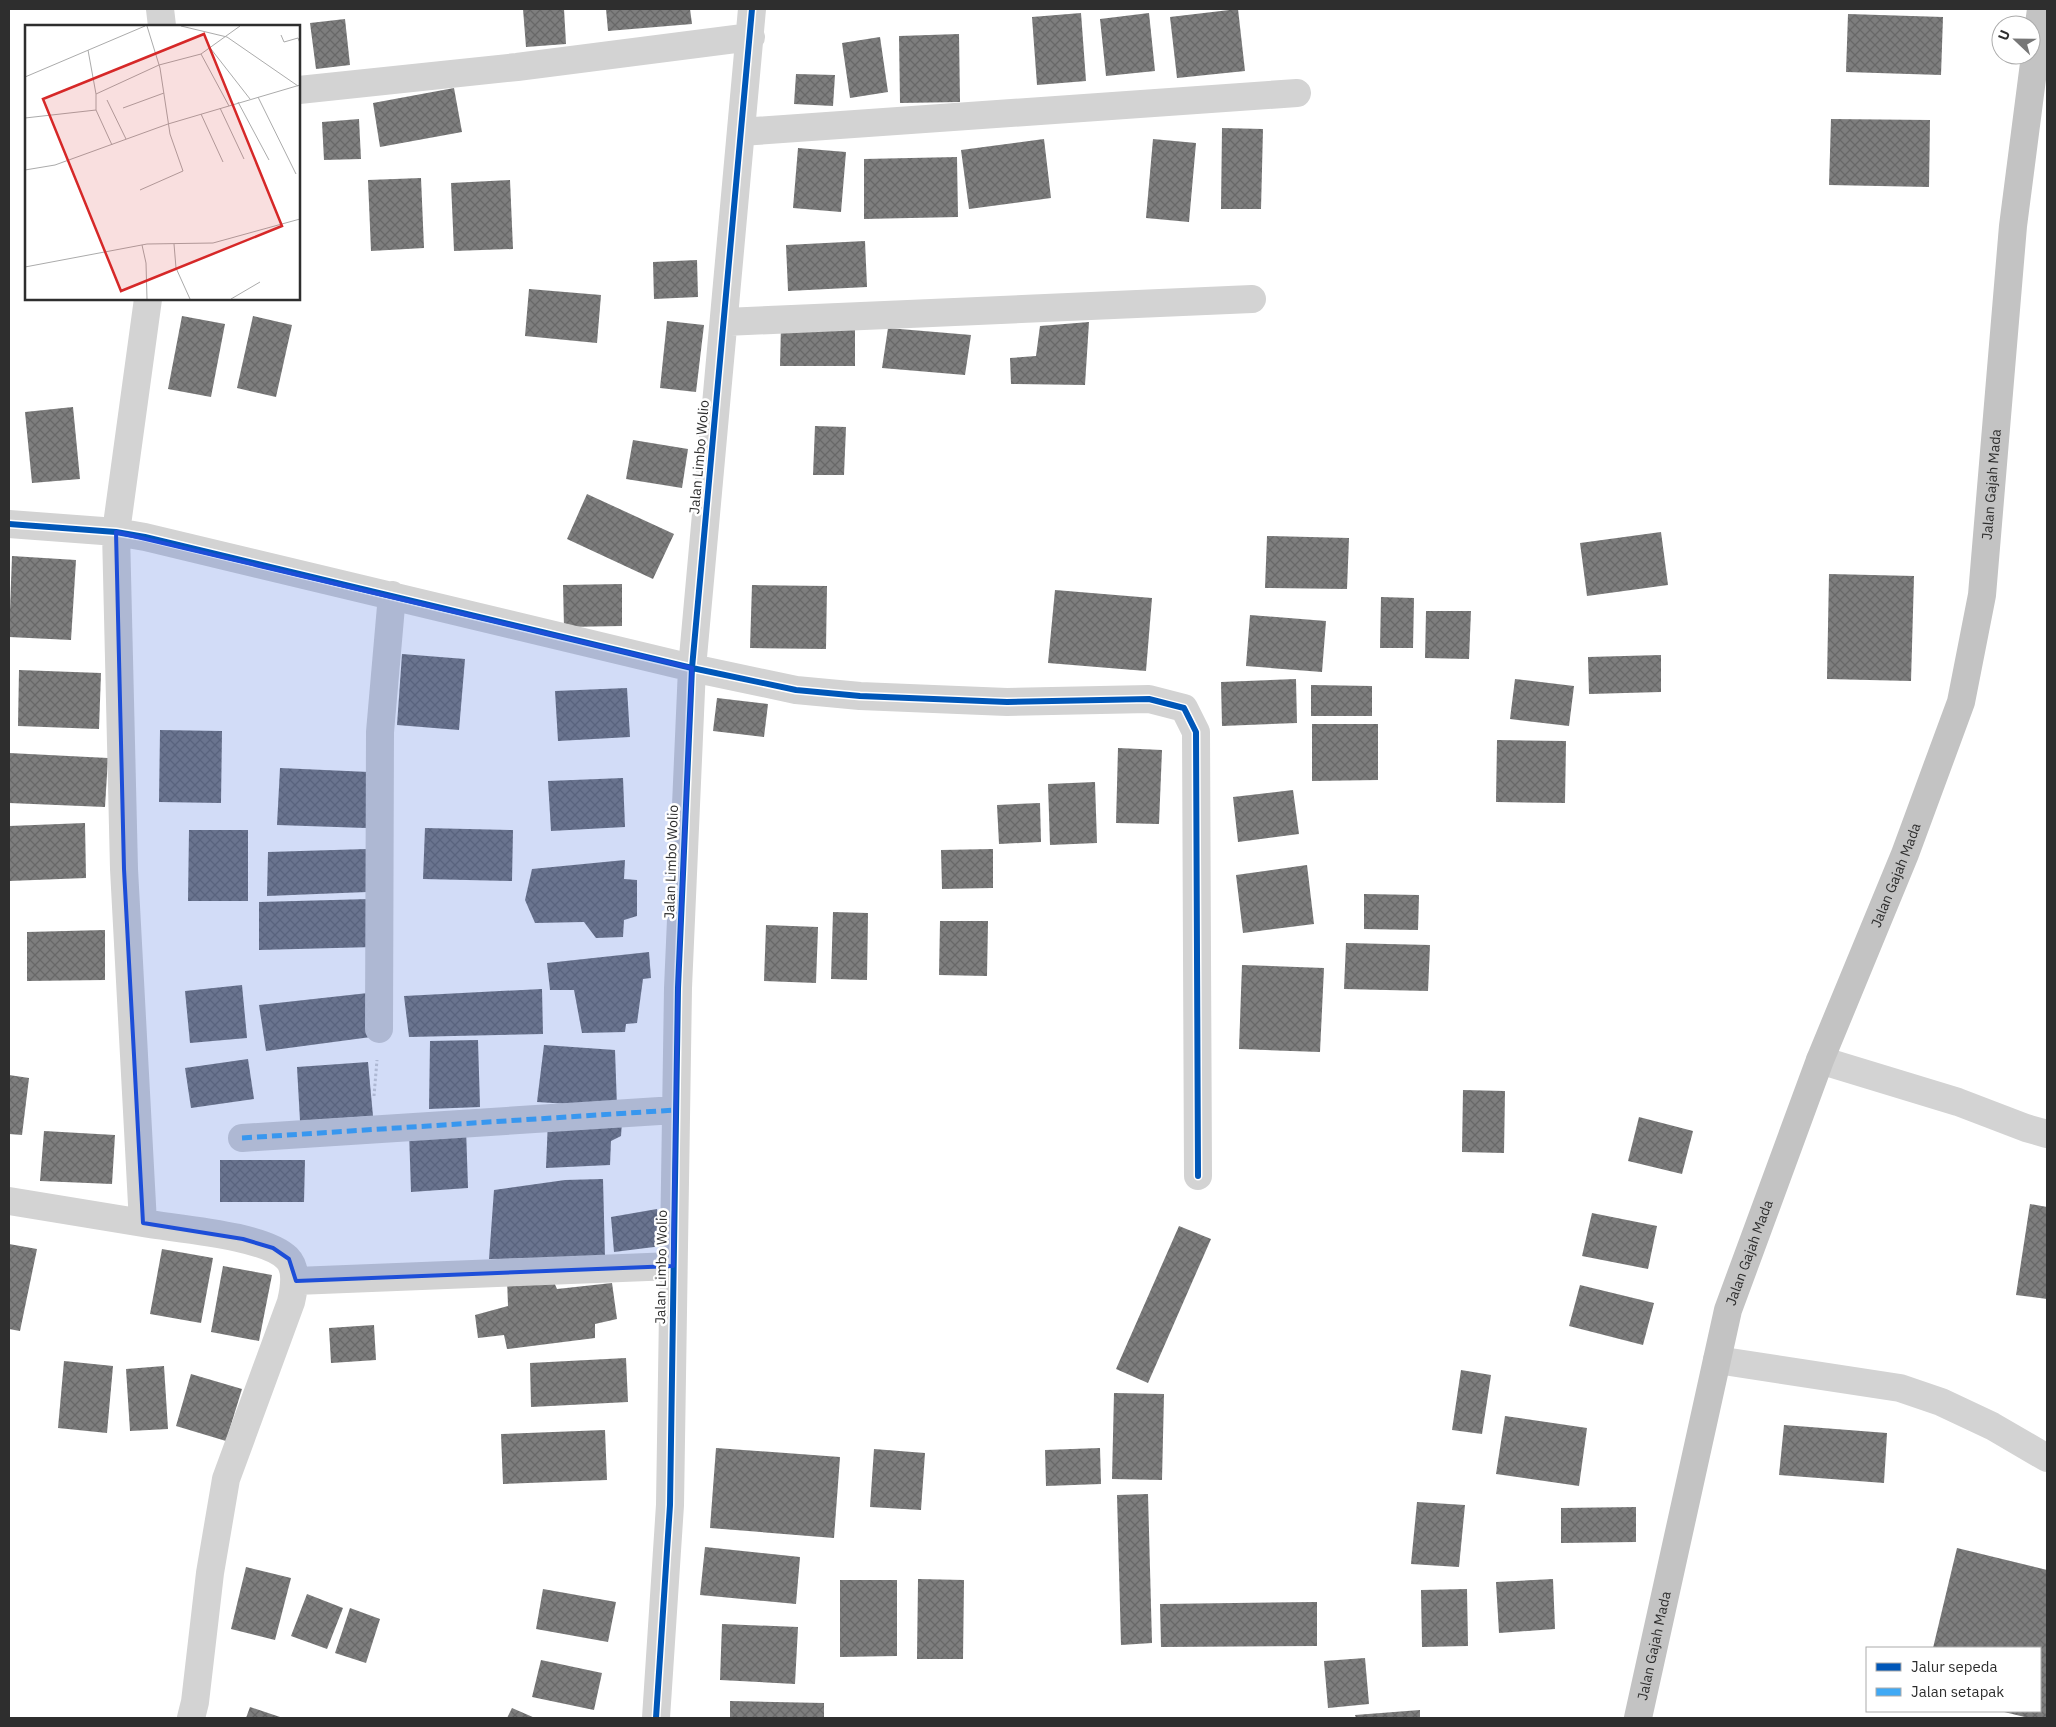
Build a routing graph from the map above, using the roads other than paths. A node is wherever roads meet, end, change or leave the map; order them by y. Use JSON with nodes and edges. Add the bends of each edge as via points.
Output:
{"nodes":[{"id":1,"x":160,"y":9,"type":"edge"},
{"id":2,"x":752,"y":9,"type":"edge"},
{"id":3,"x":2041,"y":9,"type":"edge"},
{"id":4,"x":162,"y":25,"type":"edge"},
{"id":5,"x":751,"y":37,"type":"junction"},
{"id":6,"x":300,"y":90,"type":"edge"},
{"id":7,"x":1297,"y":93,"type":"dead end"},
{"id":8,"x":741,"y":132,"type":"junction"},
{"id":9,"x":148,"y":300,"type":"edge"},
{"id":10,"x":1252,"y":300,"type":"dead end"},
{"id":11,"x":725,"y":322,"type":"junction"},
{"id":12,"x":9,"y":524,"type":"edge"},
{"id":13,"x":116,"y":532,"type":"junction"},
{"id":14,"x":392,"y":595,"type":"junction"},
{"id":15,"x":692,"y":668,"type":"junction"},
{"id":16,"x":379,"y":1029,"type":"road end"},
{"id":17,"x":1820,"y":1060,"type":"junction"},
{"id":18,"x":675,"y":1110,"type":"junction"},
{"id":19,"x":2047,"y":1134,"type":"edge"},
{"id":20,"x":242,"y":1138,"type":"dead end"},
{"id":21,"x":1198,"y":1176,"type":"dead end"},
{"id":22,"x":9,"y":1202,"type":"edge"},
{"id":23,"x":143,"y":1223,"type":"junction"},
{"id":24,"x":673,"y":1266,"type":"junction"},
{"id":25,"x":296,"y":1280,"type":"junction"},
{"id":26,"x":1717,"y":1360,"type":"junction"},
{"id":27,"x":2047,"y":1458,"type":"edge"},
{"id":28,"x":191,"y":1718,"type":"edge"},
{"id":29,"x":656,"y":1718,"type":"edge"},
{"id":30,"x":1638,"y":1718,"type":"edge"}],
"edges":[{"from":1,"to":4,"type":"street"},
{"from":2,"to":5,"type":"street","name":"Jalan Limbo Wolio"},
{"from":3,"to":17,"type":"highway","name":"Jalan Gajah Mada","via":[[2013,226],[1982,595],[1961,702],[1905,854]]},
{"from":5,"to":6,"type":"street"},
{"from":5,"to":8,"type":"street","name":"Jalan Limbo Wolio"},
{"from":7,"to":8,"type":"street"},
{"from":8,"to":11,"type":"street","name":"Jalan Limbo Wolio"},
{"from":9,"to":13,"type":"street"},
{"from":10,"to":11,"type":"street"},
{"from":11,"to":15,"type":"street","name":"Jalan Limbo Wolio"},
{"from":12,"to":13,"type":"street"},
{"from":13,"to":14,"type":"street"},
{"from":13,"to":23,"type":"street","via":[[124,869]]},
{"from":14,"to":15,"type":"street"},
{"from":14,"to":16,"type":"street","via":[[380,732]]},
{"from":15,"to":18,"type":"street","name":"Jalan Limbo Wolio"},
{"from":15,"to":21,"type":"street","via":[[796,690],[860,696],[1007,702],[1149,699],[1184,708],[1196,732]]},
{"from":17,"to":19,"type":"street","via":[[1958,1102]]},
{"from":17,"to":26,"type":"highway","name":"Jalan Gajah Mada","via":[[1740,1274]]},
{"from":18,"to":20,"type":"street"},
{"from":18,"to":24,"type":"street","name":"Jalan Limbo Wolio"},
{"from":22,"to":23,"type":"street"},
{"from":23,"to":25,"type":"street","via":[[243,1239],[273,1248],[289,1259]]},
{"from":24,"to":25,"type":"street"},
{"from":24,"to":29,"type":"street","name":"Jalan Limbo Wolio","via":[[670,1505]]},
{"from":25,"to":28,"type":"street","via":[[291,1302],[226,1479]]},
{"from":26,"to":27,"type":"street","via":[[1900,1388],[1941,1402],[1992,1426]]},
{"from":26,"to":30,"type":"highway","name":"Jalan Gajah Mada"}]}
